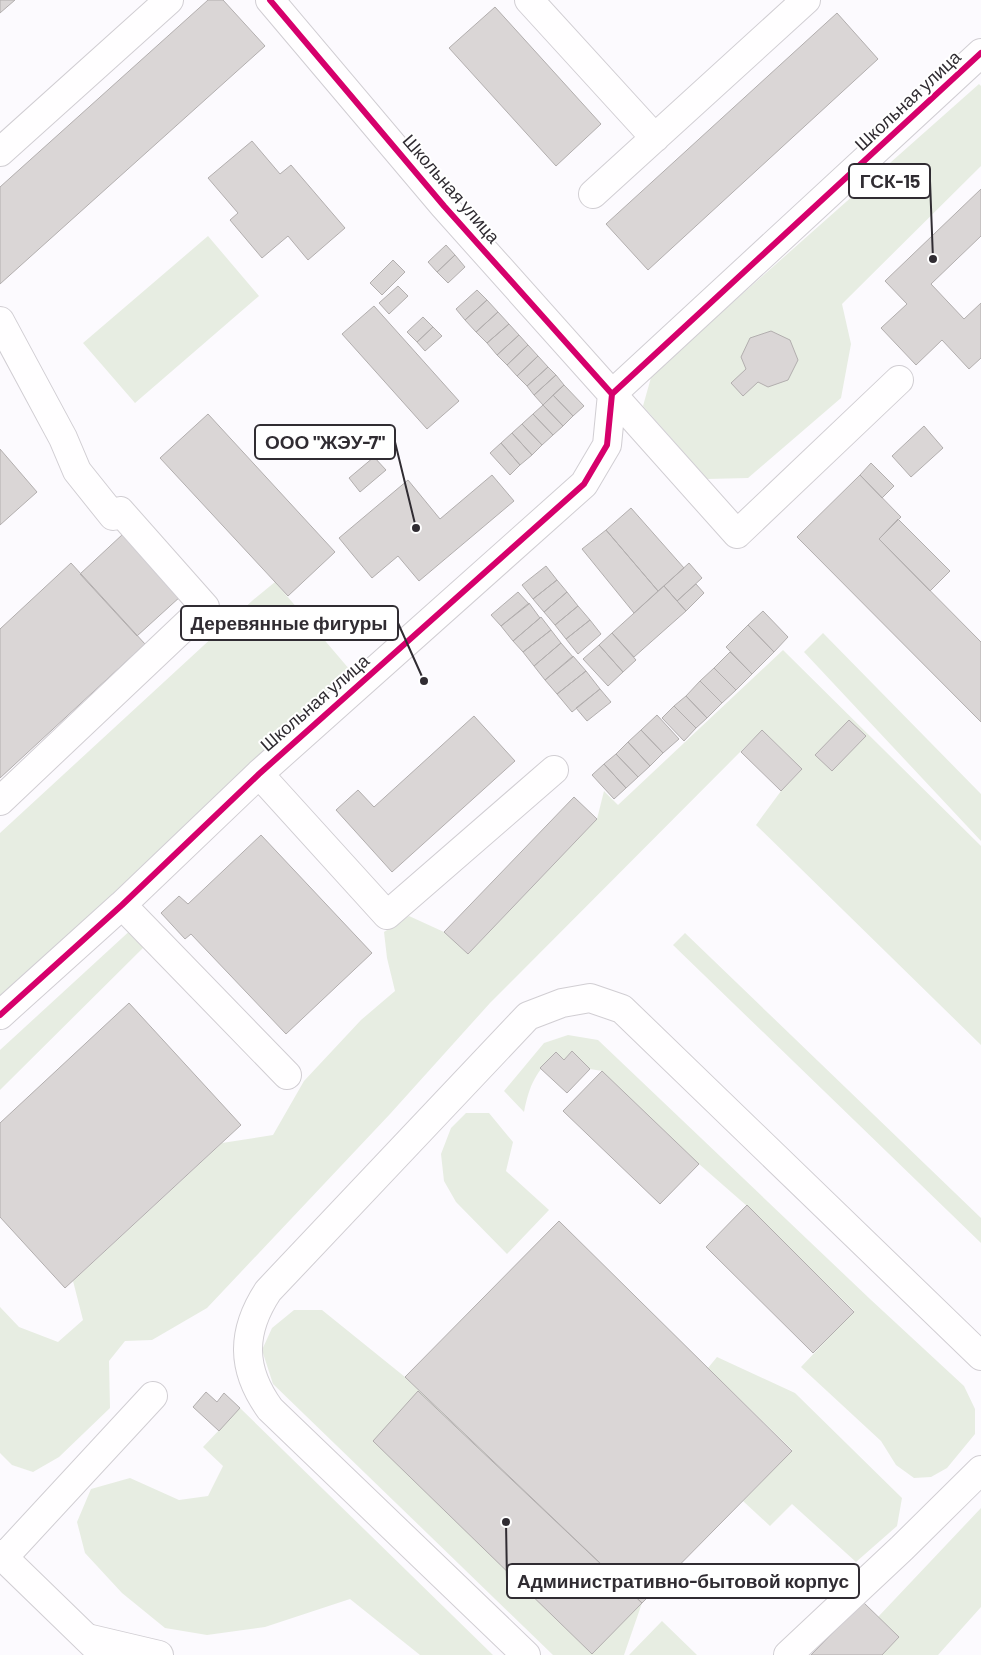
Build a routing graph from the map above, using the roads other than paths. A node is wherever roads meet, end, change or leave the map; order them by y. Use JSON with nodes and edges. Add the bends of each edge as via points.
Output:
{"nodes":[{"id":1,"x":169,"y":0,"type":"edge"},
{"id":2,"x":270,"y":0,"type":"edge"},
{"id":3,"x":529,"y":0,"type":"edge"},
{"id":4,"x":806,"y":0,"type":"edge"},
{"id":5,"x":981,"y":53,"type":"edge"},
{"id":6,"x":655,"y":138,"type":"junction"},
{"id":7,"x":0,"y":152,"type":"edge"},
{"id":8,"x":593,"y":194,"type":"dead end"},
{"id":9,"x":0,"y":321,"type":"edge"},
{"id":10,"x":899,"y":380,"type":"dead end"},
{"id":11,"x":612,"y":394,"type":"junction"},
{"id":12,"x":554,"y":770,"type":"dead end"},
{"id":13,"x":258,"y":774,"type":"junction"},
{"id":14,"x":0,"y":801,"type":"edge"},
{"id":15,"x":122,"y":905,"type":"junction"},
{"id":16,"x":0,"y":1015,"type":"edge"},
{"id":17,"x":286,"y":1075,"type":"dead end"},
{"id":18,"x":981,"y":1356,"type":"edge"},
{"id":19,"x":153,"y":1396,"type":"dead end"},
{"id":20,"x":981,"y":1470,"type":"edge"},
{"id":21,"x":2,"y":1556,"type":"edge"},
{"id":22,"x":95,"y":1647,"type":"edge"},
{"id":23,"x":159,"y":1655,"type":"edge"},
{"id":24,"x":526,"y":1655,"type":"edge"},
{"id":25,"x":788,"y":1655,"type":"edge"}],
"edges":[{"from":1,"to":7,"type":"street"},
{"from":2,"to":11,"type":"street","name":"Школьная улица","via":[[444,206]]},
{"from":3,"to":6,"type":"street"},
{"from":4,"to":6,"type":"street"},
{"from":5,"to":11,"type":"street","name":"Школьная улица"},
{"from":6,"to":8,"type":"street"},
{"from":9,"to":14,"type":"street","via":[[77,470],[113,516],[120,510],[205,607]]},
{"from":10,"to":11,"type":"street","via":[[737,534]]},
{"from":11,"to":13,"type":"street","name":"Школьная улица","via":[[607,445],[584,484]]},
{"from":12,"to":13,"type":"street","via":[[387,915]]},
{"from":13,"to":15,"type":"street","name":"Школьная улица"},
{"from":15,"to":16,"type":"street","name":"Школьная улица"},
{"from":15,"to":17,"type":"street"},
{"from":18,"to":24,"type":"street","via":[[622,1009],[590,998],[528,1016],[268,1291],[254,1315],[248,1341],[252,1377],[270,1409]]},
{"from":19,"to":21,"type":"street"},
{"from":20,"to":25,"type":"street"},
{"from":21,"to":22,"type":"street"},
{"from":22,"to":23,"type":"street"}]}
